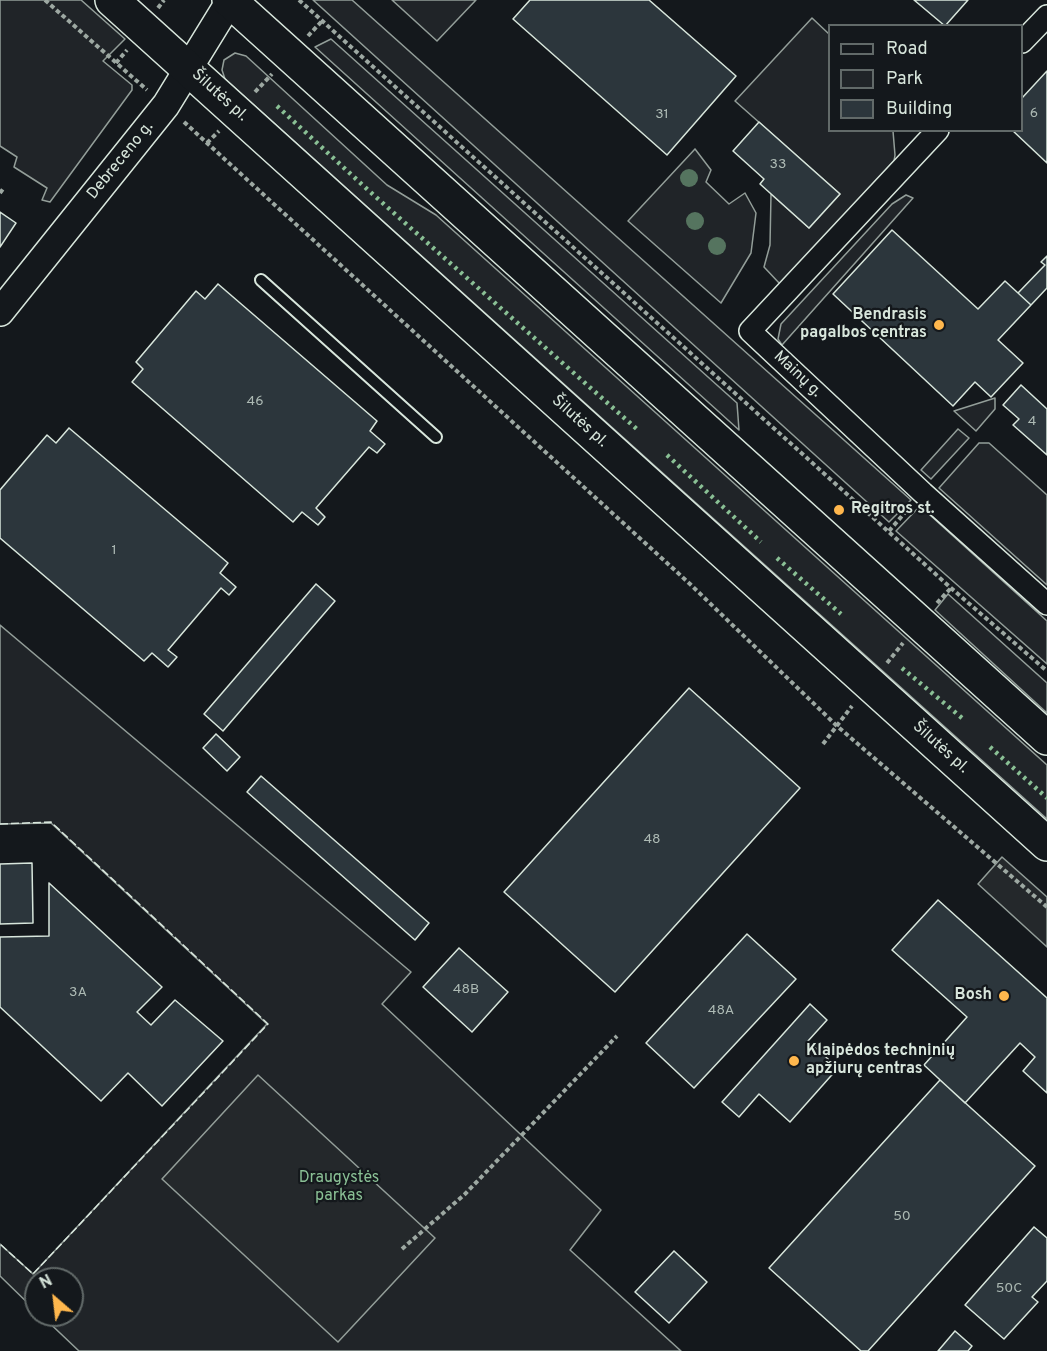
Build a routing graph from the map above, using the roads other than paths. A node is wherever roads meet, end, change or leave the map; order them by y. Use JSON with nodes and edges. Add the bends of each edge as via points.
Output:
{"nodes":[{"id":1,"x":112,"y":0,"type":"edge"},
{"id":2,"x":230,"y":0,"type":"edge"},
{"id":3,"x":1047,"y":16,"type":"edge"},
{"id":4,"x":1023,"y":41,"type":"edge"},
{"id":5,"x":189,"y":69,"type":"junction"},
{"id":6,"x":936,"y":132,"type":"edge"},
{"id":7,"x":261,"y":280,"type":"dead end"},
{"id":8,"x":0,"y":312,"type":"edge"},
{"id":9,"x":436,"y":437,"type":"dead end"},
{"id":10,"x":1047,"y":604,"type":"edge"},
{"id":11,"x":1047,"y":738,"type":"edge"},
{"id":12,"x":1047,"y":844,"type":"edge"}],
"edges":[{"from":1,"to":5,"type":"main road","name":"Šilutės pl."},
{"from":2,"to":5,"type":"street","name":"Debreceno g."},
{"from":2,"to":11,"type":"main road"},
{"from":3,"to":4,"type":"street"},
{"from":5,"to":8,"type":"street","name":"Debreceno g.","via":[[166,105]]},
{"from":5,"to":12,"type":"main road","name":"Šilutės pl."},
{"from":6,"to":10,"type":"street","name":"Mainų g.","via":[[750,331]]},
{"from":7,"to":9,"type":"lane"}]}
